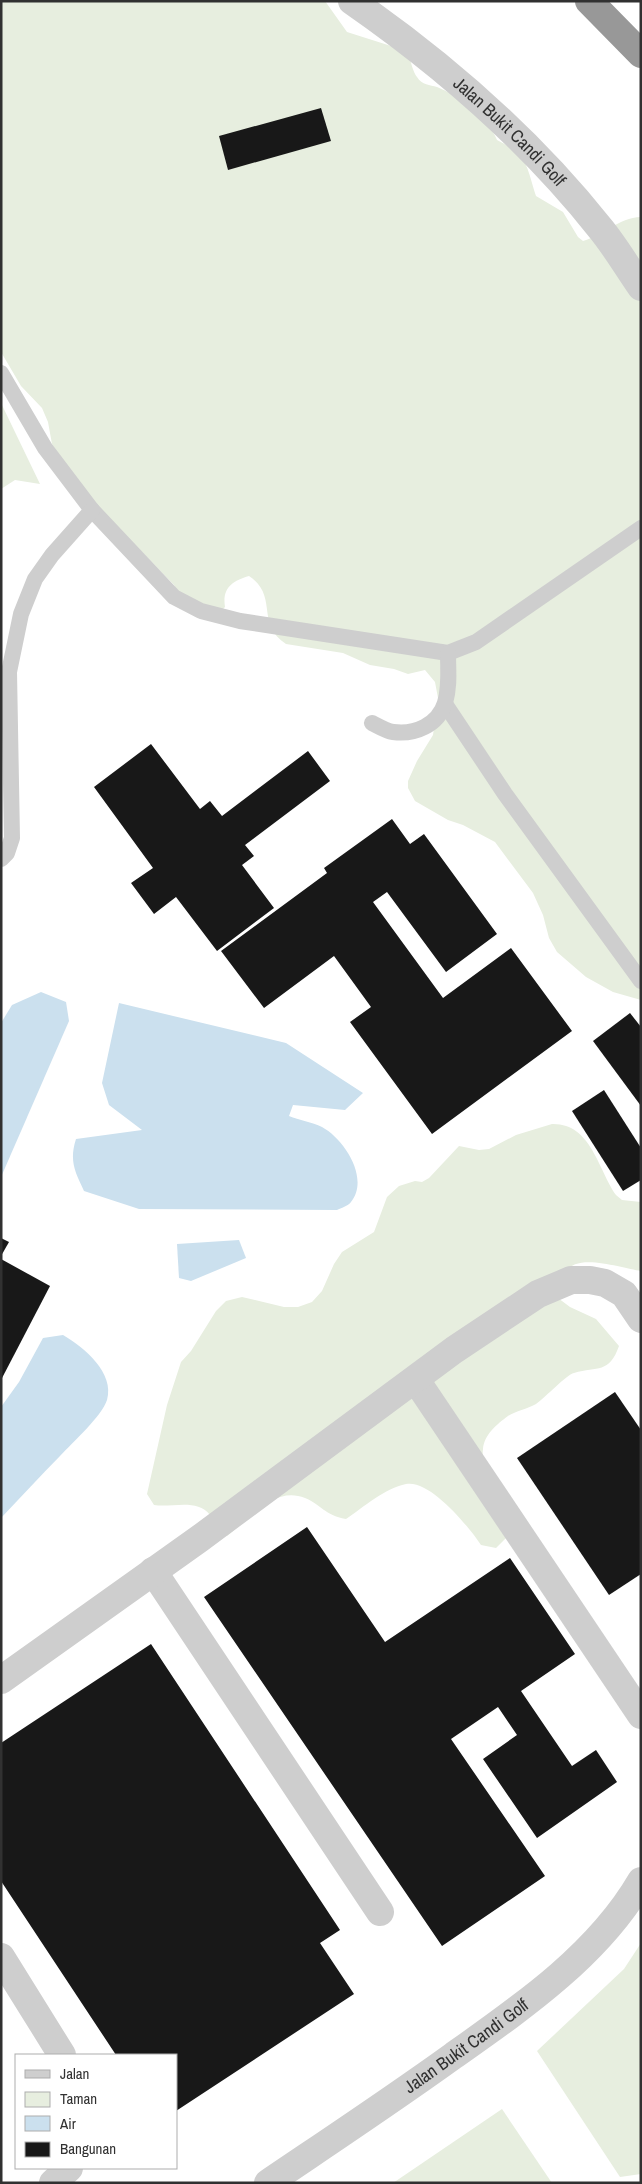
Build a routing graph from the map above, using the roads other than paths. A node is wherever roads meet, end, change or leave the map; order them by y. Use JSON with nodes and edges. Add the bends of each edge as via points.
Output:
{"nodes":[{"id":1,"x":352,"y":1,"type":"edge"},
{"id":2,"x":589,"y":1,"type":"edge"},
{"id":3,"x":641,"y":54,"type":"edge"},
{"id":4,"x":641,"y":287,"type":"edge"},
{"id":5,"x":1,"y":373,"type":"edge"},
{"id":6,"x":92,"y":510,"type":"junction"},
{"id":7,"x":641,"y":528,"type":"edge"},
{"id":8,"x":448,"y":653,"type":"junction"},
{"id":9,"x":445,"y":704,"type":"junction"},
{"id":10,"x":372,"y":723,"type":"dead end"},
{"id":11,"x":1,"y":859,"type":"edge"},
{"id":12,"x":641,"y":981,"type":"edge"},
{"id":13,"x":641,"y":1319,"type":"edge"},
{"id":14,"x":416,"y":1380,"type":"junction"},
{"id":15,"x":153,"y":1571,"type":"junction"},
{"id":16,"x":1,"y":1680,"type":"edge"},
{"id":17,"x":641,"y":1715,"type":"edge"},
{"id":18,"x":641,"y":1882,"type":"edge"},
{"id":19,"x":380,"y":1912,"type":"dead end"},
{"id":20,"x":1,"y":1957,"type":"edge"},
{"id":21,"x":61,"y":2054,"type":"edge"},
{"id":22,"x":68,"y":2169,"type":"edge"},
{"id":23,"x":53,"y":2183,"type":"edge"},
{"id":24,"x":268,"y":2183,"type":"edge"}],
"edges":[{"from":1,"to":4,"type":"street","name":"Jalan Bukit Candi Golf","via":[[476,98],[529,147],[600,228]]},
{"from":2,"to":3,"type":"highway"},
{"from":5,"to":6,"type":"lane","via":[[45,448]]},
{"from":6,"to":8,"type":"lane","via":[[174,597],[201,611],[240,621]]},
{"from":6,"to":11,"type":"lane","via":[[52,555],[35,580],[21,614],[9,672],[12,838],[7,853]]},
{"from":7,"to":8,"type":"lane","via":[[476,642]]},
{"from":8,"to":9,"type":"lane","via":[[449,685]]},
{"from":9,"to":10,"type":"lane","via":[[429,725],[410,733],[391,732]]},
{"from":9,"to":12,"type":"lane","via":[[505,794]]},
{"from":13,"to":14,"type":"street","via":[[624,1294],[605,1283],[571,1280],[538,1294],[454,1350]]},
{"from":14,"to":15,"type":"street"},
{"from":14,"to":17,"type":"street"},
{"from":15,"to":16,"type":"street"},
{"from":15,"to":19,"type":"street"},
{"from":18,"to":24,"type":"street","name":"Jalan Bukit Candi Golf","via":[[601,1935],[557,1977],[504,2020]]},
{"from":20,"to":21,"type":"street"},
{"from":22,"to":23,"type":"street"}]}
